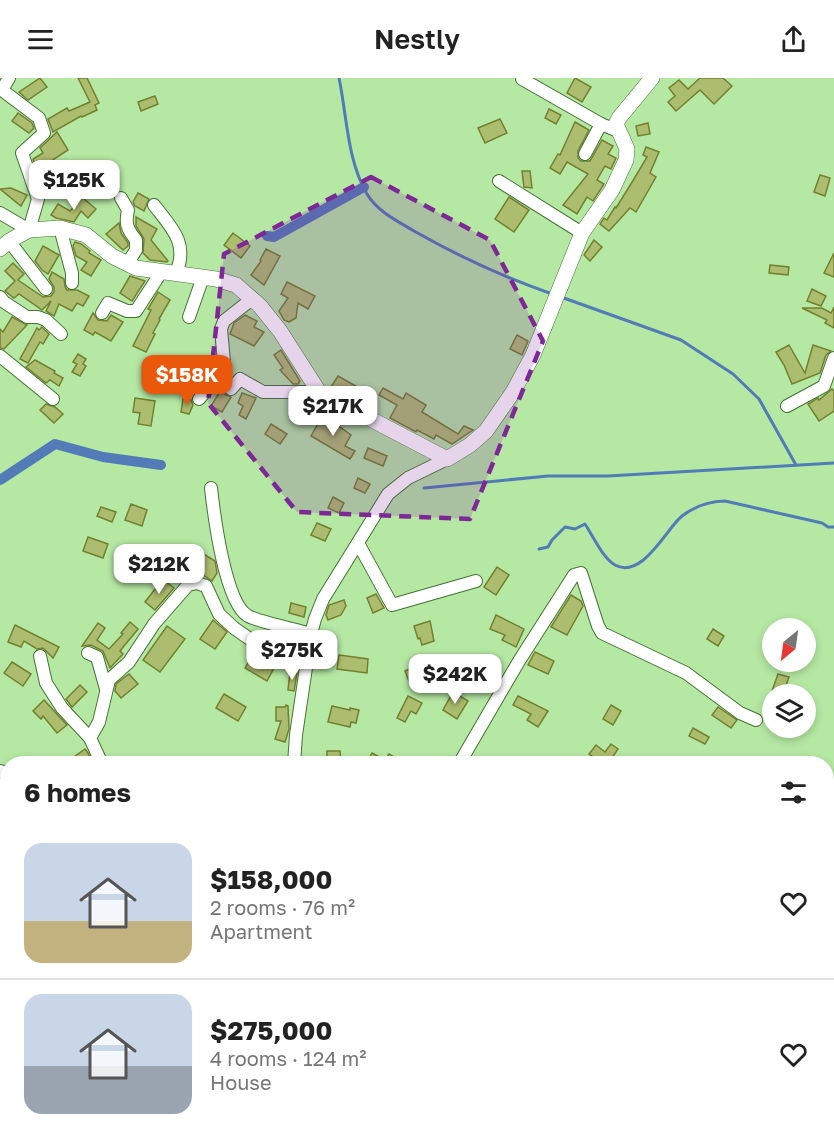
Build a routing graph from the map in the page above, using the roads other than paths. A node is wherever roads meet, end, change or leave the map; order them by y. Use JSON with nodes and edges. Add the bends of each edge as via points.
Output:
{"nodes":[{"id":1,"x":9,"y":78,"type":"edge"},
{"id":2,"x":652,"y":78,"type":"edge"},
{"id":3,"x":522,"y":79,"type":"edge"},
{"id":4,"x":601,"y":124,"type":"junction"},
{"id":5,"x":618,"y":131,"type":"junction"},
{"id":6,"x":585,"y":154,"type":"dead end"},
{"id":7,"x":499,"y":181,"type":"dead end"},
{"id":8,"x":121,"y":198,"type":"dead end"},
{"id":9,"x":154,"y":205,"type":"dead end"},
{"id":10,"x":0,"y":213,"type":"edge"},
{"id":11,"x":60,"y":228,"type":"junction"},
{"id":12,"x":29,"y":230,"type":"junction"},
{"id":13,"x":582,"y":233,"type":"junction"},
{"id":14,"x":4,"y":245,"type":"edge"},
{"id":15,"x":127,"y":264,"type":"junction"},
{"id":16,"x":169,"y":272,"type":"junction"},
{"id":17,"x":202,"y":277,"type":"junction"},
{"id":18,"x":72,"y":283,"type":"dead end"},
{"id":19,"x":46,"y":289,"type":"dead end"},
{"id":20,"x":0,"y":297,"type":"edge"},
{"id":21,"x":252,"y":299,"type":"junction"},
{"id":22,"x":102,"y":313,"type":"dead end"},
{"id":23,"x":189,"y":317,"type":"dead end"},
{"id":24,"x":61,"y":334,"type":"dead end"},
{"id":25,"x":0,"y":356,"type":"edge"},
{"id":26,"x":834,"y":358,"type":"edge"},
{"id":27,"x":231,"y":389,"type":"dead end"},
{"id":28,"x":320,"y":392,"type":"junction"},
{"id":29,"x":53,"y":399,"type":"dead end"},
{"id":30,"x":199,"y":399,"type":"dead end"},
{"id":31,"x":787,"y":406,"type":"dead end"},
{"id":32,"x":447,"y":459,"type":"junction"},
{"id":33,"x":211,"y":488,"type":"dead end"},
{"id":34,"x":358,"y":543,"type":"junction"},
{"id":35,"x":476,"y":580,"type":"dead end"},
{"id":36,"x":311,"y":634,"type":"junction"},
{"id":37,"x":254,"y":642,"type":"dead end"},
{"id":38,"x":88,"y":653,"type":"dead end"},
{"id":39,"x":40,"y":656,"type":"dead end"},
{"id":40,"x":106,"y":689,"type":"junction"},
{"id":41,"x":756,"y":720,"type":"dead end"},
{"id":42,"x":90,"y":738,"type":"junction"},
{"id":43,"x":98,"y":756,"type":"edge"},
{"id":44,"x":295,"y":756,"type":"edge"},
{"id":45,"x":464,"y":756,"type":"edge"}],
"edges":[{"from":1,"to":12,"type":"street","via":[[2,90],[39,118],[44,133],[22,153],[38,199]]},
{"from":2,"to":5,"type":"street","via":[[623,111],[616,124]]},
{"from":3,"to":4,"type":"street"},
{"from":4,"to":5,"type":"street"},
{"from":4,"to":6,"type":"street"},
{"from":5,"to":13,"type":"street","via":[[627,149],[626,160],[612,190]]},
{"from":7,"to":13,"type":"street"},
{"from":8,"to":15,"type":"street","via":[[128,210],[126,225],[136,240],[136,250]]},
{"from":9,"to":16,"type":"street","via":[[179,237],[180,264]]},
{"from":10,"to":12,"type":"street"},
{"from":11,"to":12,"type":"street"},
{"from":11,"to":15,"type":"street","via":[[86,235]]},
{"from":11,"to":18,"type":"street"},
{"from":12,"to":14,"type":"street"},
{"from":13,"to":32,"type":"street","via":[[533,355],[500,413],[470,445]]},
{"from":14,"to":19,"type":"street"},
{"from":15,"to":16,"type":"street"},
{"from":16,"to":17,"type":"street"},
{"from":16,"to":22,"type":"street","via":[[136,311],[108,303]]},
{"from":17,"to":21,"type":"street","via":[[236,285]]},
{"from":17,"to":23,"type":"street"},
{"from":20,"to":24,"type":"street","via":[[27,317],[46,320]]},
{"from":21,"to":28,"type":"street","via":[[287,340]]},
{"from":21,"to":30,"type":"street","via":[[224,321],[224,362]]},
{"from":25,"to":29,"type":"street"},
{"from":26,"to":31,"type":"street","via":[[824,386]]},
{"from":27,"to":28,"type":"street","via":[[240,379],[263,392]]},
{"from":28,"to":32,"type":"street"},
{"from":32,"to":34,"type":"street","via":[[408,478],[388,494]]},
{"from":33,"to":36,"type":"street","via":[[219,546],[236,603],[247,615]]},
{"from":34,"to":35,"type":"street","via":[[392,605]]},
{"from":34,"to":36,"type":"street","via":[[323,599]]},
{"from":36,"to":44,"type":"street"},
{"from":37,"to":40,"type":"street","via":[[219,614],[206,586],[197,582],[188,585],[154,624]]},
{"from":38,"to":40,"type":"street","via":[[97,657]]},
{"from":39,"to":42,"type":"street","via":[[46,683],[62,708]]},
{"from":40,"to":42,"type":"street","via":[[99,722]]},
{"from":41,"to":45,"type":"street","via":[[740,713],[687,673],[602,633],[581,573],[574,575],[552,609]]},
{"from":42,"to":43,"type":"street"}]}
